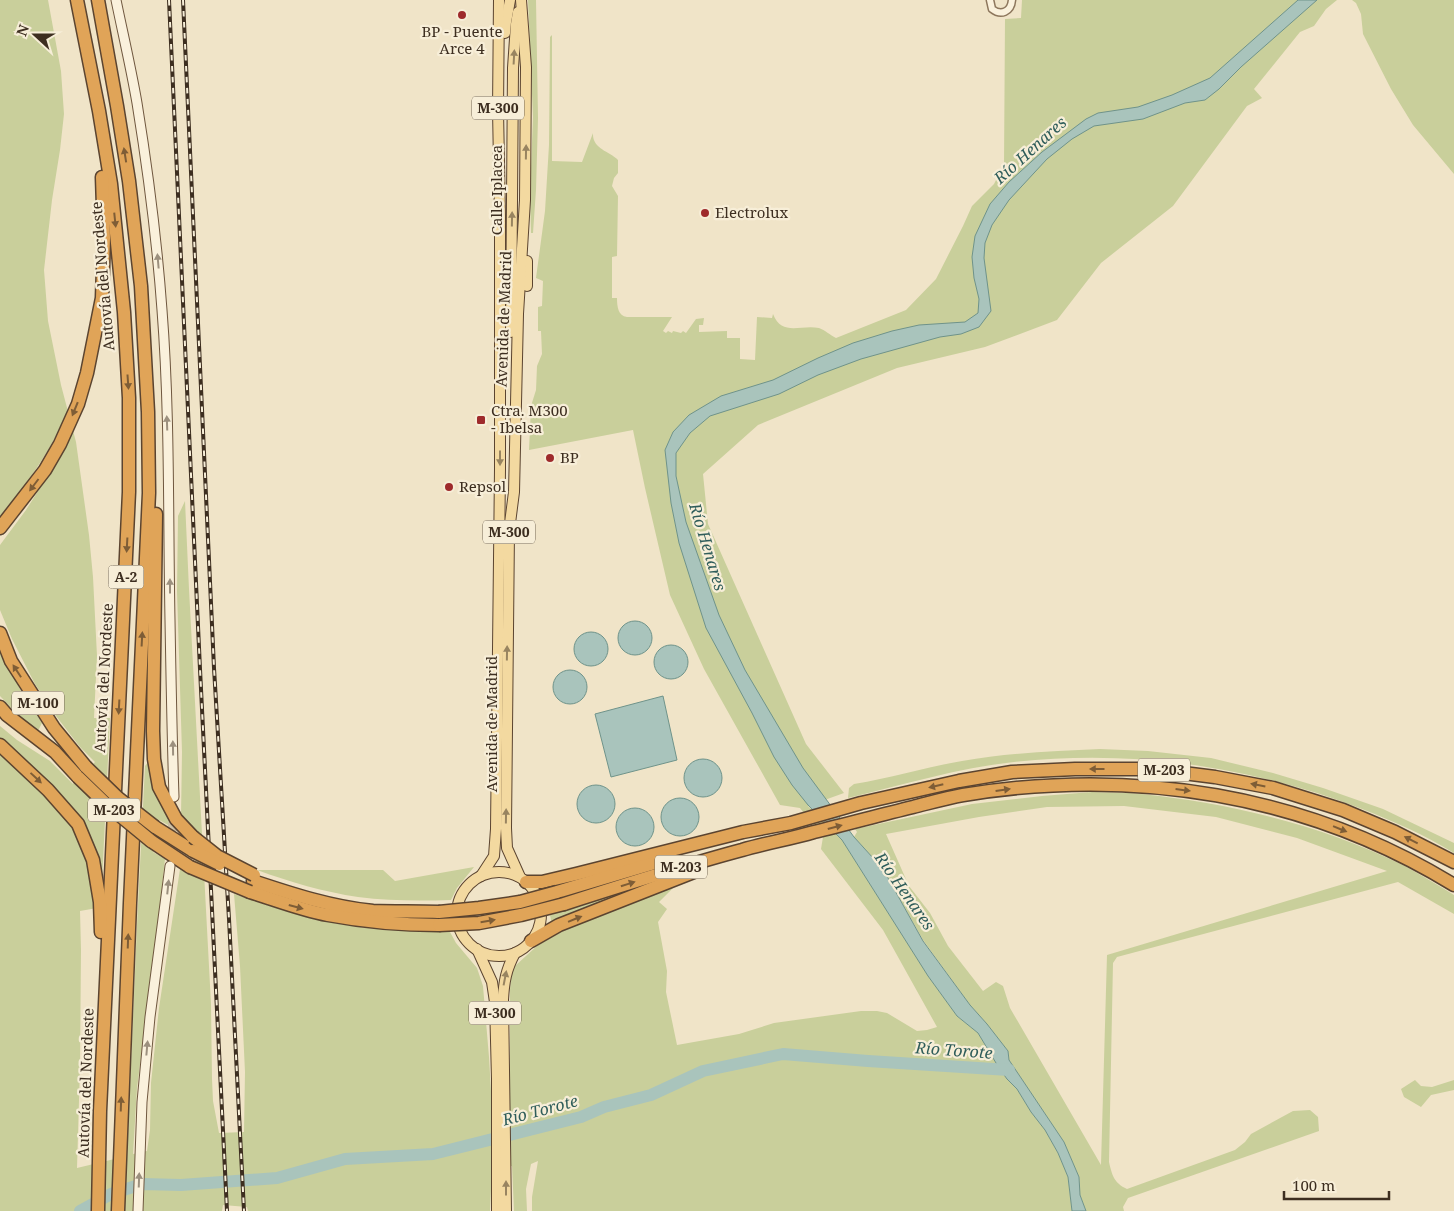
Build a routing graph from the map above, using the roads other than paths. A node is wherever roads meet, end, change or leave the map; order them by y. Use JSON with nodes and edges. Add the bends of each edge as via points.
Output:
{"nodes":[{"id":1,"x":70,"y":0,"type":"edge"},
{"id":2,"x":77,"y":0,"type":"edge"},
{"id":3,"x":98,"y":0,"type":"edge"},
{"id":4,"x":116,"y":0,"type":"edge"},
{"id":5,"x":499,"y":0,"type":"edge"},
{"id":6,"x":510,"y":0,"type":"edge"},
{"id":7,"x":521,"y":0,"type":"edge"},
{"id":8,"x":990,"y":0,"type":"edge"},
{"id":9,"x":1012,"y":0,"type":"edge"},
{"id":10,"x":525,"y":200,"type":"junction"},
{"id":11,"x":500,"y":216,"type":"junction"},
{"id":12,"x":528,"y":286,"type":"dead end"},
{"id":13,"x":148,"y":412,"type":"junction"},
{"id":14,"x":0,"y":528,"type":"edge"},
{"id":15,"x":509,"y":531,"type":"junction"},
{"id":16,"x":0,"y":633,"type":"edge"},
{"id":17,"x":0,"y":707,"type":"edge"},
{"id":18,"x":0,"y":720,"type":"edge"},
{"id":19,"x":0,"y":745,"type":"edge"},
{"id":20,"x":78,"y":777,"type":"junction"},
{"id":21,"x":174,"y":797,"type":"dead end"},
{"id":22,"x":786,"y":824,"type":"junction"},
{"id":23,"x":782,"y":841,"type":"junction"},
{"id":24,"x":1454,"y":862,"type":"edge"},
{"id":25,"x":170,"y":866,"type":"tunnel mouth"},
{"id":26,"x":481,"y":876,"type":"junction"},
{"id":27,"x":523,"y":880,"type":"junction"},
{"id":28,"x":252,"y":882,"type":"junction"},
{"id":29,"x":1454,"y":885,"type":"edge"},
{"id":30,"x":531,"y":941,"type":"junction"},
{"id":31,"x":477,"y":949,"type":"junction"},
{"id":32,"x":514,"y":953,"type":"junction"},
{"id":33,"x":501,"y":1079,"type":"junction"},
{"id":34,"x":100,"y":1111,"type":"junction"},
{"id":35,"x":502,"y":1166,"type":"junction"},
{"id":36,"x":98,"y":1211,"type":"edge"},
{"id":37,"x":118,"y":1211,"type":"edge"},
{"id":38,"x":138,"y":1211,"type":"edge"},
{"id":39,"x":497,"y":1211,"type":"edge"},
{"id":40,"x":506,"y":1211,"type":"edge"}],
"edges":[{"from":1,"to":14,"type":"highway","one_way":true,"via":[[103,186],[102,298],[78,404],[45,470]]},
{"from":2,"to":34,"type":"highway","name":"Autovía del Nordeste","number":"A-2","one_way":true,"via":[[111,184],[129,398],[130,492]]},
{"from":13,"to":3,"type":"highway","number":"A-2","one_way":true,"via":[[142,286],[118,106]]},
{"from":21,"to":4,"type":"street","one_way":true,"via":[[167,399],[162,312],[148,180]]},
{"from":5,"to":11,"type":"main road","name":"Avenida de Madrid","number":"M-300"},
{"from":6,"to":11,"type":"main road","name":"Calle Iplacea","via":[[505,31]]},
{"from":10,"to":7,"type":"main road","name":"Avenida de Madrid","number":"M-300","one_way":true,"via":[[526,67]]},
{"from":15,"to":7,"type":"main road","name":"Calle Iplacea","one_way":true,"via":[[513,68]]},
{"from":8,"to":9,"type":"street","via":[[992,8],[1000,13],[1009,9]]},
{"from":10,"to":12,"type":"main road"},
{"from":10,"to":15,"type":"main road","name":"Avenida de Madrid","number":"M-300","via":[[518,314],[514,492]]},
{"from":11,"to":26,"type":"main road","name":"Avenida de Madrid","number":"M-300","one_way":true,"via":[[496,829],[494,856]]},
{"from":13,"to":28,"type":"highway","number":"A-2","bridge":true,"via":[[156,455],[153,731],[159,787],[176,819],[193,837]]},
{"from":37,"to":13,"type":"highway","number":"A-2","one_way":true,"via":[[148,503]]},
{"from":27,"to":15,"type":"main road","name":"Avenida de Madrid","number":"M-300","one_way":true,"via":[[507,848],[506,828]]},
{"from":28,"to":16,"type":"highway","number":"M-100","one_way":true,"bridge":true,"via":[[155,827],[86,767],[54,728],[11,661]]},
{"from":17,"to":20,"type":"highway","via":[[55,752]]},
{"from":18,"to":20,"type":"highway","number":"M-203"},
{"from":19,"to":34,"type":"highway","number":"A-2","one_way":true,"via":[[48,790],[78,824],[93,860],[102,926],[96,1051]]},
{"from":20,"to":28,"type":"highway","number":"M-203","bridge":true,"via":[[151,841],[190,867]]},
{"from":24,"to":22,"type":"highway","number":"M-203","one_way":true,"via":[[1343,810],[1282,791],[1215,777],[1152,769],[1012,772],[861,803]]},
{"from":22,"to":27,"type":"highway","number":"M-203","via":[[542,882]]},
{"from":22,"to":28,"type":"highway","number":"M-203","bridge":true,"via":[[557,892],[479,908],[439,912],[372,910],[332,904]]},
{"from":28,"to":23,"type":"highway","number":"M-203","one_way":true,"bridge":true,"via":[[289,905],[327,915],[405,925],[439,925],[522,915],[744,849]]},
{"from":23,"to":29,"type":"highway","number":"M-203","one_way":true,"via":[[960,796],[1011,788],[1150,786],[1265,805],[1336,827],[1388,849]]},
{"from":30,"to":23,"type":"highway","one_way":true,"via":[[558,925]]},
{"from":38,"to":25,"type":"street","one_way":true,"via":[[150,1017]]},
{"from":26,"to":27,"type":"main road","via":[[504,872]]},
{"from":26,"to":31,"type":"main road","number":"M-300","via":[[462,895],[458,915],[460,928]]},
{"from":27,"to":30,"type":"main road","number":"M-300","via":[[538,899],[541,915],[539,928]]},
{"from":30,"to":32,"type":"main road"},
{"from":31,"to":32,"type":"main road","via":[[492,955]]},
{"from":31,"to":33,"type":"main road","number":"M-300","via":[[492,982]]},
{"from":33,"to":32,"type":"main road","number":"M-300","one_way":true,"via":[[504,981]]},
{"from":33,"to":35,"type":"main road","number":"M-300"},
{"from":34,"to":36,"type":"highway","name":"Autovía del Nordeste","number":"A-2"},
{"from":35,"to":39,"type":"main road","number":"M-300"},
{"from":40,"to":35,"type":"main road","number":"M-300","one_way":true}]}
